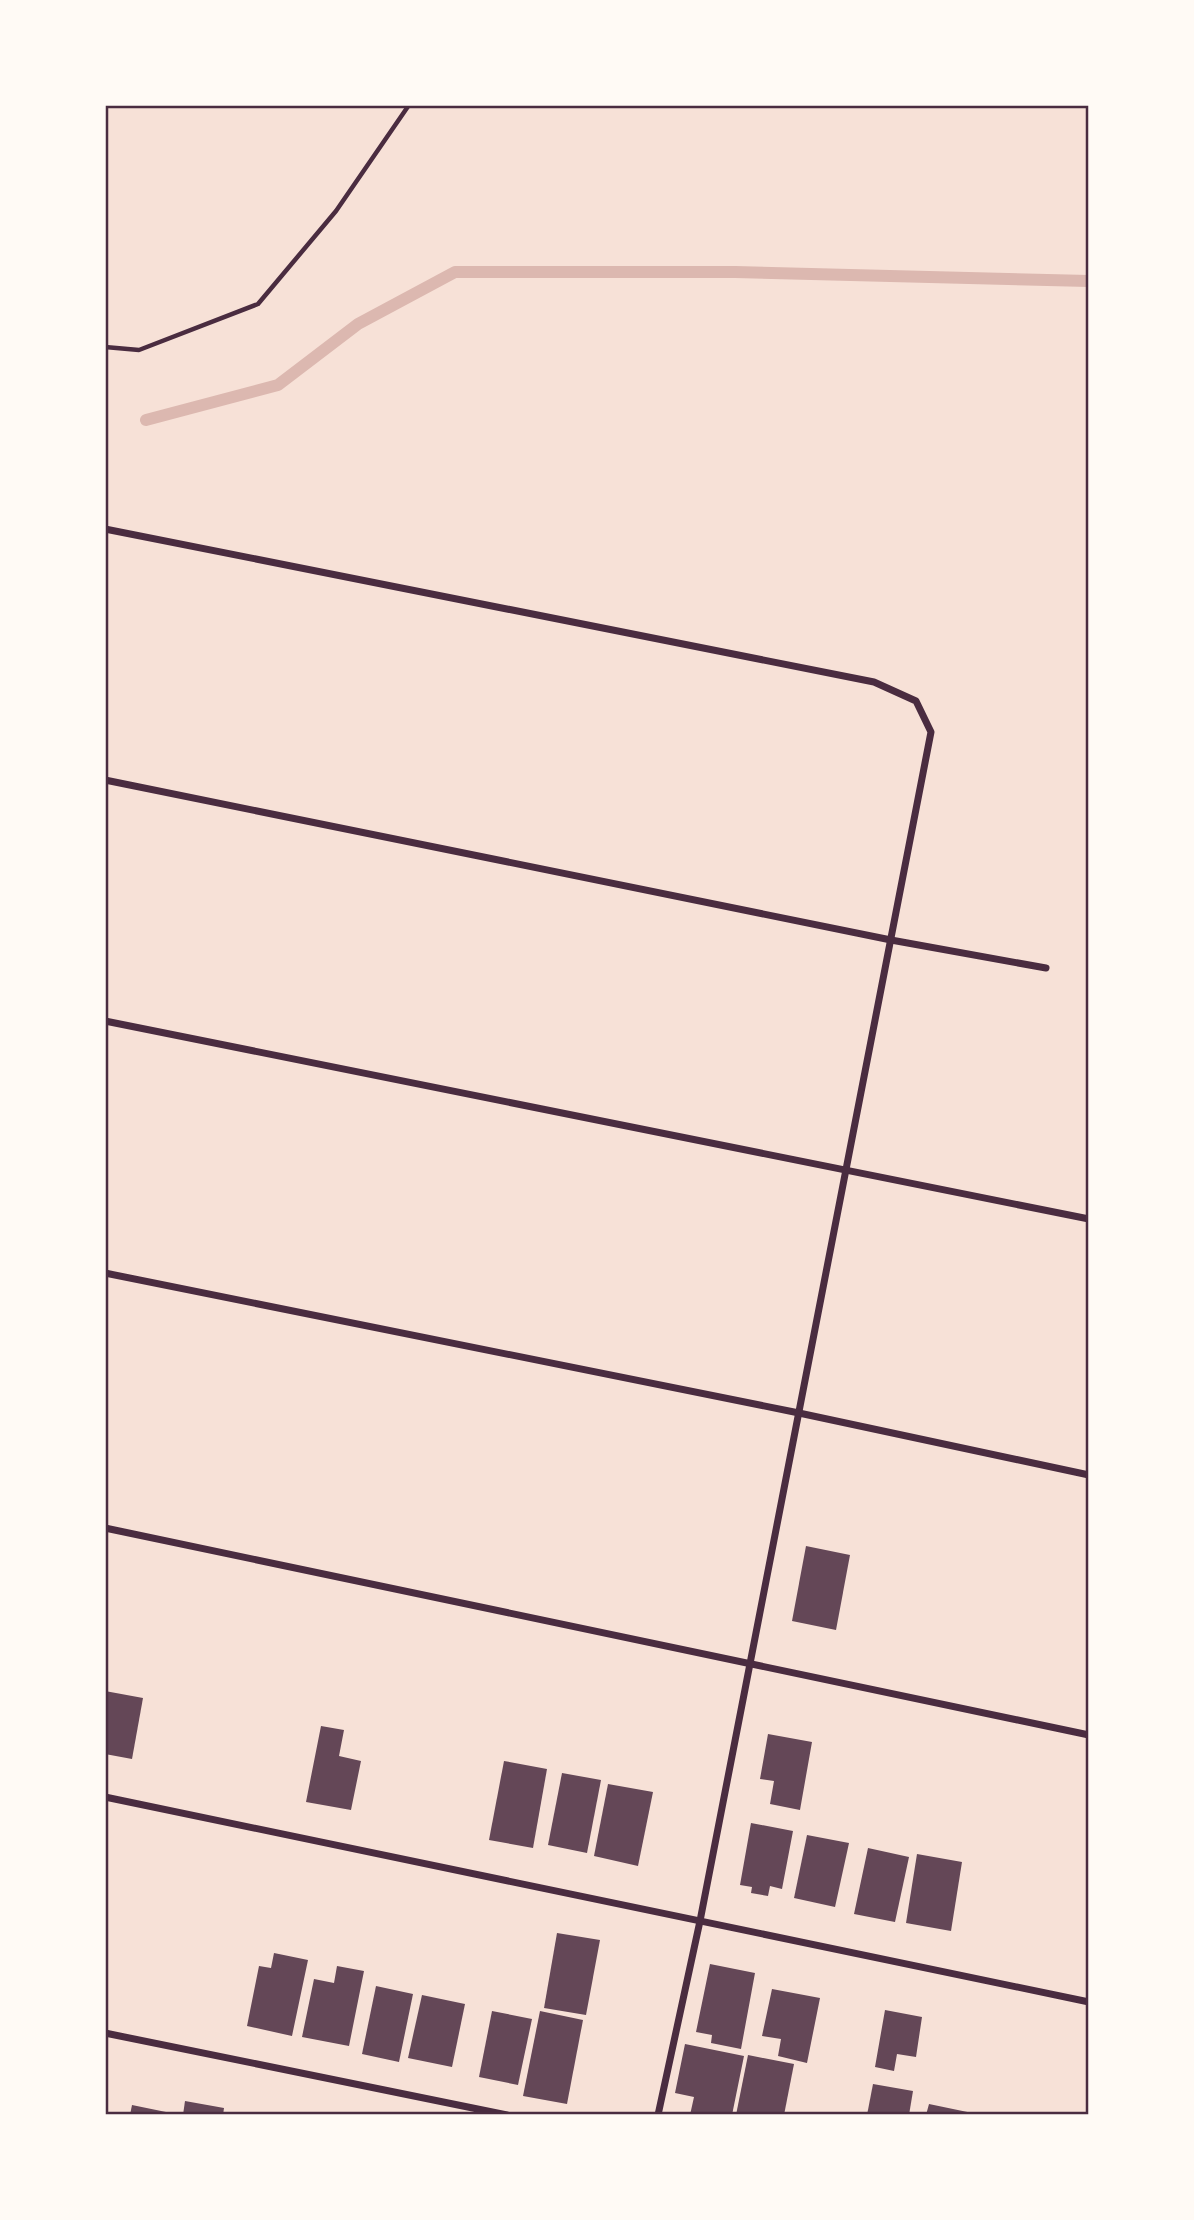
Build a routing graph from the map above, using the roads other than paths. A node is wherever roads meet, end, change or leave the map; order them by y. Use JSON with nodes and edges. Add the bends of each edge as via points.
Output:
{"nodes":[{"id":1,"x":105,"y":529,"type":"edge"},
{"id":2,"x":105,"y":780,"type":"edge"},
{"id":3,"x":891,"y":940,"type":"junction"},
{"id":4,"x":1046,"y":968,"type":"dead end"},
{"id":5,"x":105,"y":1021,"type":"edge"},
{"id":6,"x":846,"y":1171,"type":"junction"},
{"id":7,"x":1089,"y":1219,"type":"edge"},
{"id":8,"x":105,"y":1273,"type":"edge"},
{"id":9,"x":799,"y":1413,"type":"junction"},
{"id":10,"x":1089,"y":1475,"type":"edge"},
{"id":11,"x":105,"y":1528,"type":"edge"},
{"id":12,"x":750,"y":1662,"type":"junction"},
{"id":13,"x":1089,"y":1735,"type":"edge"},
{"id":14,"x":105,"y":1797,"type":"edge"},
{"id":15,"x":701,"y":1921,"type":"junction"},
{"id":16,"x":1089,"y":2002,"type":"edge"},
{"id":17,"x":105,"y":2033,"type":"edge"},
{"id":18,"x":507,"y":2115,"type":"edge"},
{"id":19,"x":658,"y":2115,"type":"edge"}],
"edges":[{"from":1,"to":3,"type":"street","via":[[874,682],[916,701],[931,732]]},
{"from":2,"to":3,"type":"street"},
{"from":3,"to":4,"type":"street"},
{"from":3,"to":6,"type":"street"},
{"from":5,"to":6,"type":"street"},
{"from":6,"to":7,"type":"street"},
{"from":6,"to":9,"type":"street"},
{"from":8,"to":9,"type":"street"},
{"from":9,"to":10,"type":"street"},
{"from":9,"to":12,"type":"street"},
{"from":11,"to":12,"type":"street"},
{"from":12,"to":13,"type":"street"},
{"from":12,"to":15,"type":"street"},
{"from":14,"to":15,"type":"street"},
{"from":15,"to":16,"type":"street"},
{"from":15,"to":19,"type":"street"},
{"from":17,"to":18,"type":"street"}]}
